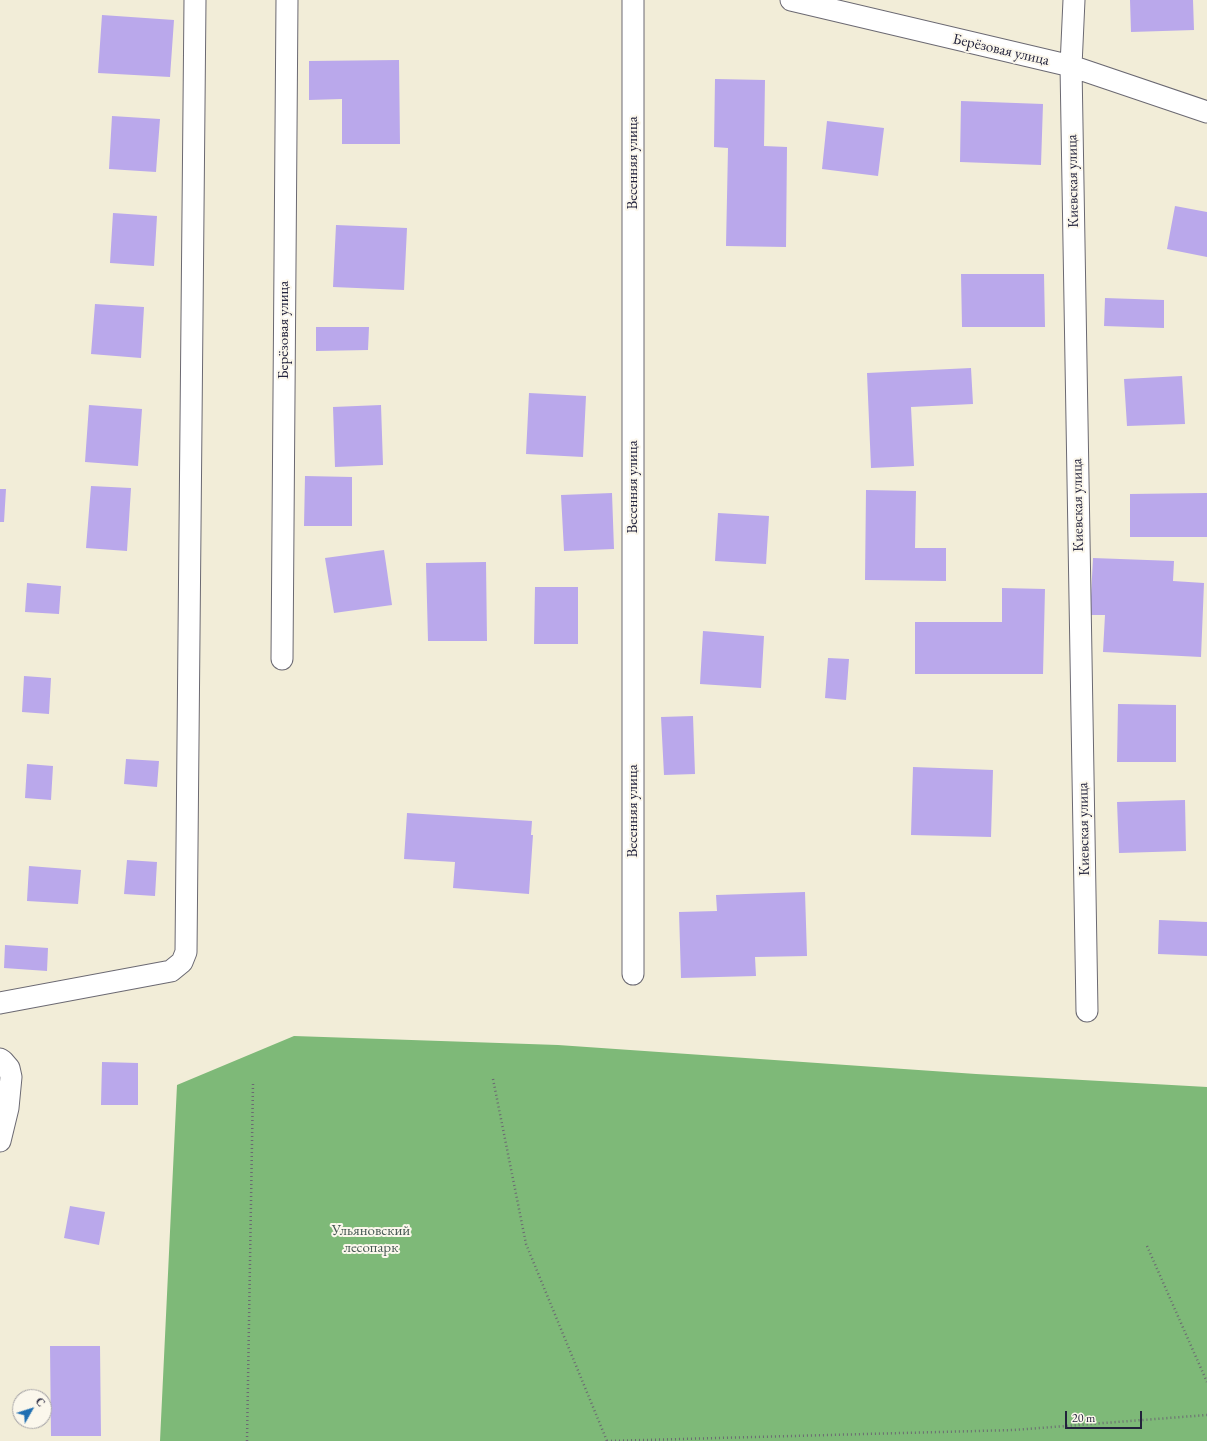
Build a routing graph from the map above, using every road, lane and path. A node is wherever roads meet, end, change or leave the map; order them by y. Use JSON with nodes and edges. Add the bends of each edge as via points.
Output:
{"nodes":[{"id":1,"x":195,"y":0,"type":"edge"},
{"id":2,"x":286,"y":0,"type":"edge"},
{"id":3,"x":634,"y":0,"type":"edge"},
{"id":4,"x":791,"y":0,"type":"edge"},
{"id":5,"x":1074,"y":0,"type":"edge"},
{"id":6,"x":1071,"y":66,"type":"junction"},
{"id":7,"x":1207,"y":112,"type":"edge"},
{"id":8,"x":282,"y":659,"type":"dead end"},
{"id":9,"x":633,"y":974,"type":"dead end"},
{"id":10,"x":0,"y":1003,"type":"edge"},
{"id":11,"x":1087,"y":1011,"type":"dead end"},
{"id":12,"x":0,"y":1059,"type":"edge"},
{"id":13,"x":493,"y":1079,"type":"dead end"},
{"id":14,"x":253,"y":1083,"type":"dead end"},
{"id":15,"x":0,"y":1141,"type":"edge"},
{"id":16,"x":1147,"y":1246,"type":"dead end"},
{"id":17,"x":1207,"y":1382,"type":"edge"},
{"id":18,"x":1207,"y":1415,"type":"edge"},
{"id":19,"x":247,"y":1441,"type":"edge"},
{"id":20,"x":607,"y":1441,"type":"edge"}],
"edges":[{"from":1,"to":10,"type":"street","via":[[186,952],[182,962],[171,971]]},
{"from":2,"to":8,"type":"street","name":"Берёзовая улица"},
{"from":3,"to":9,"type":"street","name":"Весенняя улица"},
{"from":4,"to":6,"type":"street","name":"Берёзовая улица"},
{"from":5,"to":6,"type":"street","name":"Киевская улица"},
{"from":6,"to":7,"type":"street","name":"Берёзовая улица"},
{"from":6,"to":11,"type":"street","name":"Киевская улица"},
{"from":12,"to":15,"type":"street","via":[[9,1068],[11,1077],[8,1108]]},
{"from":13,"to":20,"type":"path","via":[[526,1244]]},
{"from":14,"to":19,"type":"path"},
{"from":16,"to":17,"type":"path"},
{"from":18,"to":20,"type":"path","via":[[1014,1430]]}]}
